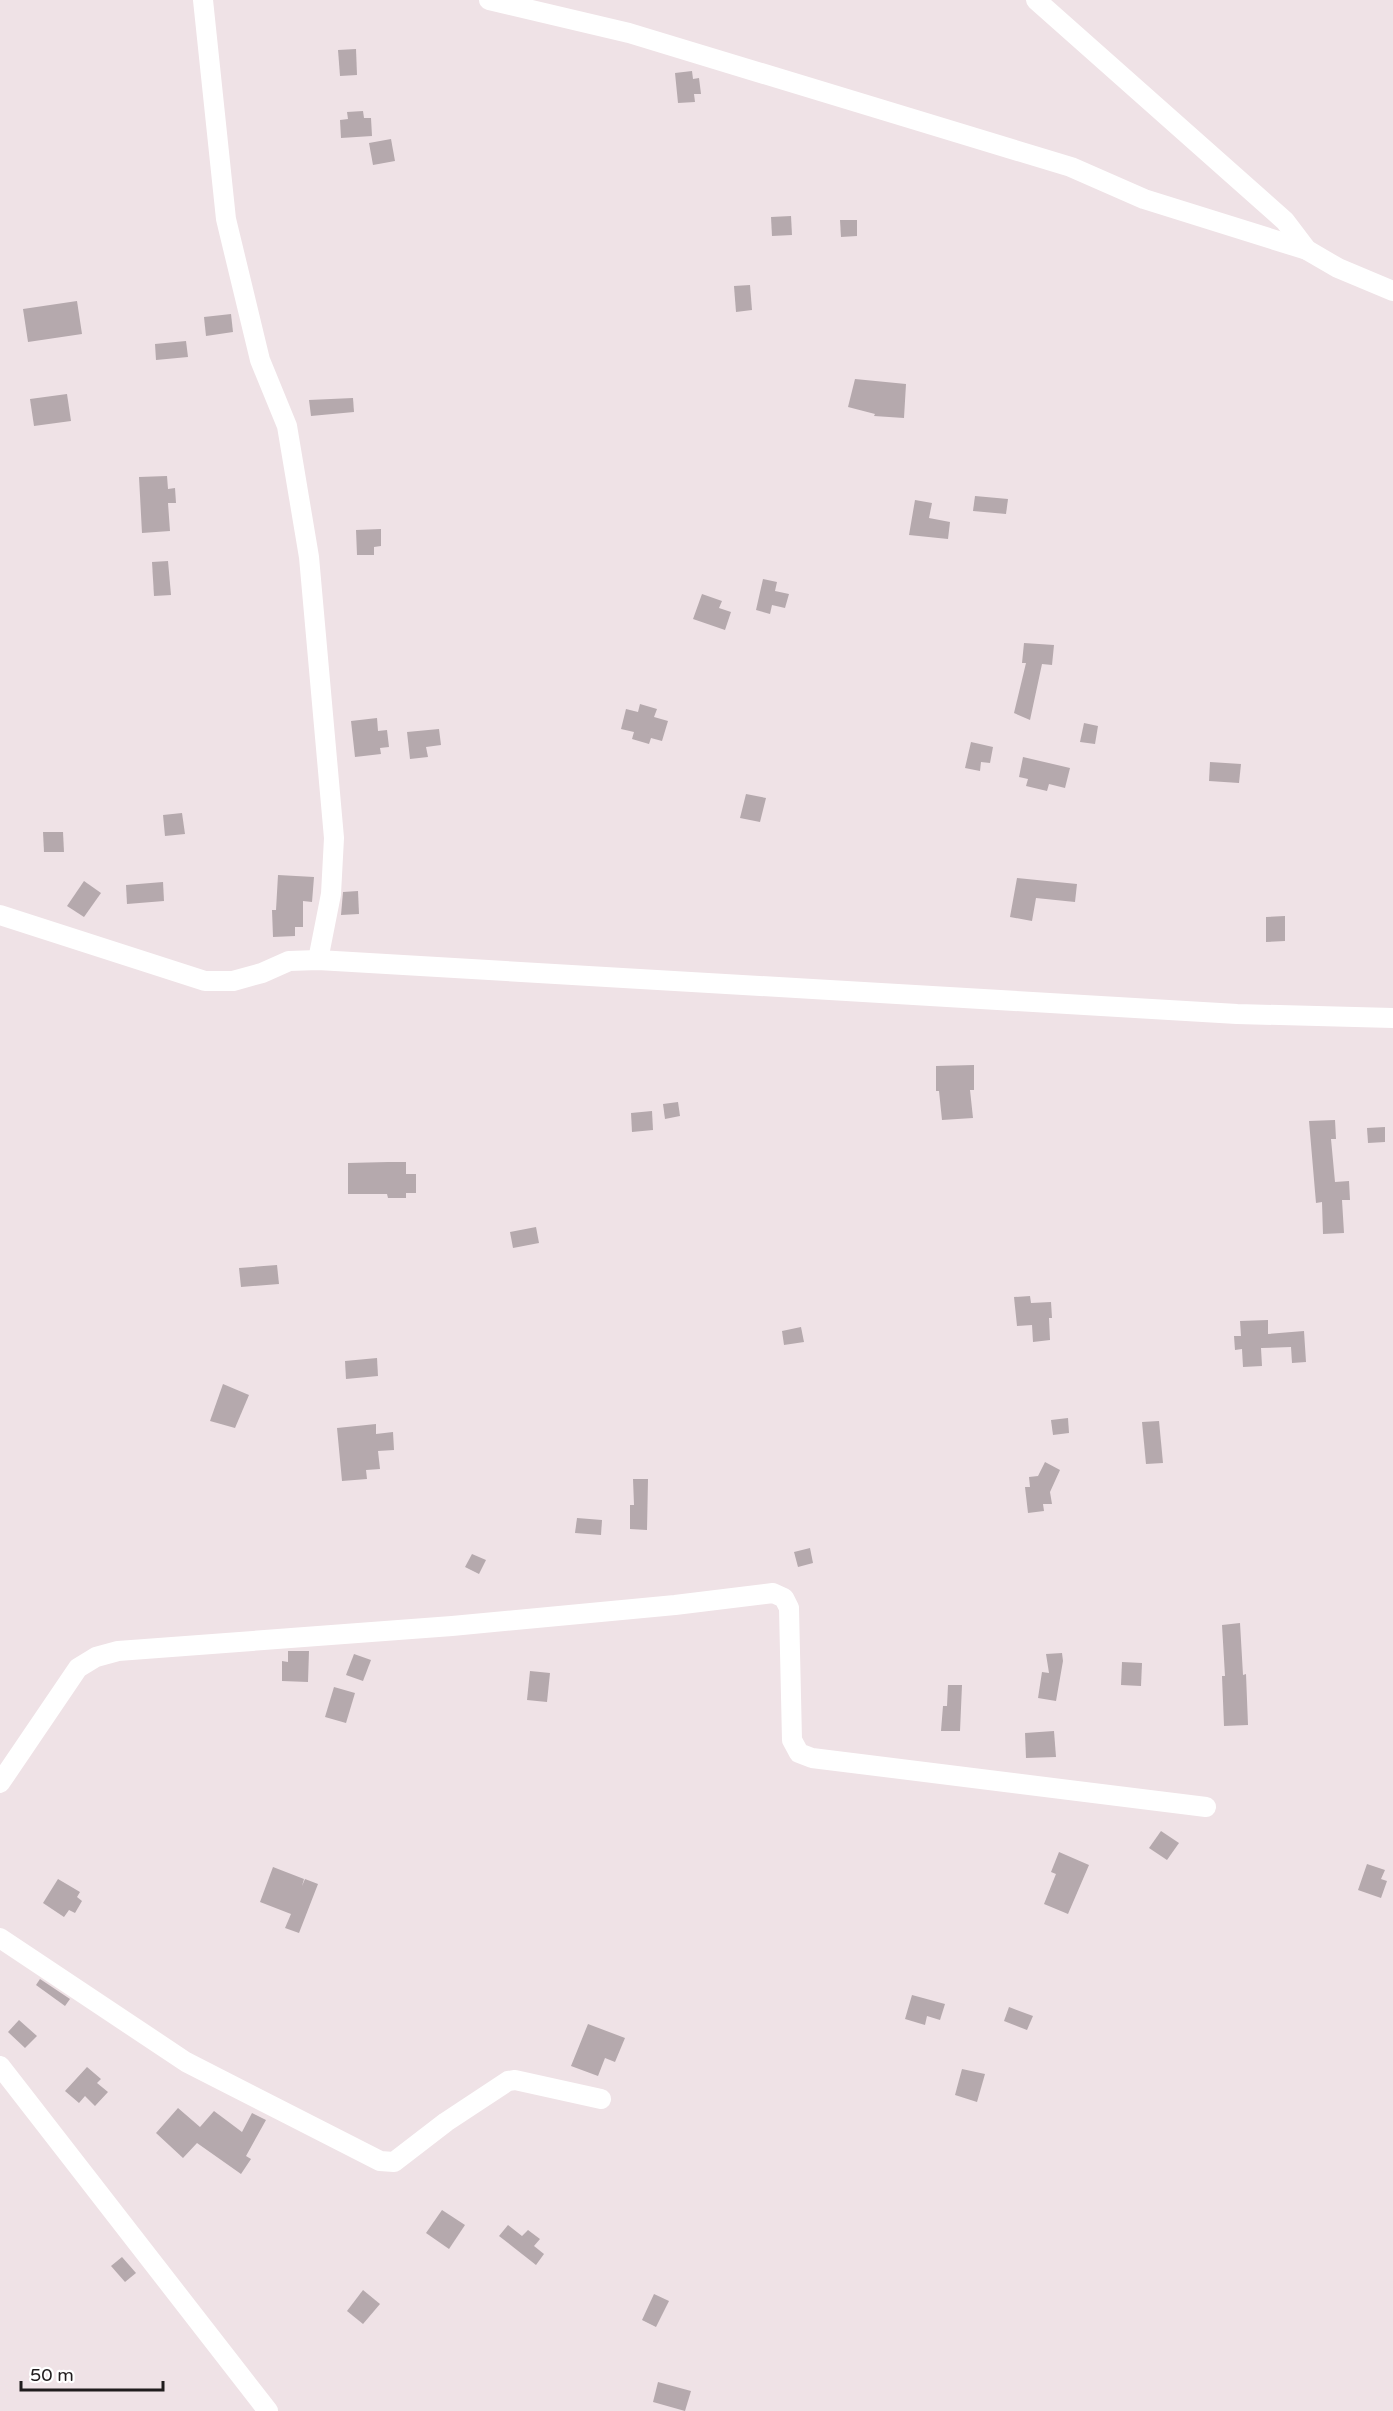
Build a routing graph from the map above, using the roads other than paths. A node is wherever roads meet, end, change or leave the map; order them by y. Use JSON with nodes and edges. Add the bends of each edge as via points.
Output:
{"nodes":[{"id":1,"x":203,"y":0,"type":"edge"},
{"id":2,"x":489,"y":0,"type":"edge"},
{"id":3,"x":1036,"y":0,"type":"edge"},
{"id":4,"x":1306,"y":250,"type":"junction"},
{"id":5,"x":1393,"y":291,"type":"edge"},
{"id":6,"x":0,"y":915,"type":"edge"},
{"id":7,"x":318,"y":960,"type":"junction"},
{"id":8,"x":1393,"y":1018,"type":"edge"},
{"id":9,"x":0,"y":1783,"type":"edge"},
{"id":10,"x":1206,"y":1807,"type":"dead end"},
{"id":11,"x":0,"y":1938,"type":"edge"},
{"id":12,"x":0,"y":2066,"type":"edge"},
{"id":13,"x":602,"y":2099,"type":"dead end"},
{"id":14,"x":268,"y":2411,"type":"edge"}],
"edges":[{"from":1,"to":7,"type":"street","via":[[226,219],[260,360],[287,426],[309,557],[334,838],[331,894]]},
{"from":2,"to":4,"type":"street","via":[[629,33],[1060,163],[1144,199]]},
{"from":3,"to":4,"type":"street","via":[[1285,221]]},
{"from":4,"to":5,"type":"street"},
{"from":6,"to":7,"type":"street","via":[[205,981],[233,981],[289,961]]},
{"from":7,"to":8,"type":"street","via":[[1237,1014]]},
{"from":9,"to":10,"type":"street","via":[[78,1668],[96,1657],[118,1651],[452,1626],[773,1593],[784,1598],[789,1608],[792,1740],[800,1753],[812,1758]]},
{"from":11,"to":13,"type":"street","via":[[186,2062],[380,2161],[394,2162],[508,2081]]},
{"from":12,"to":14,"type":"street"}]}
